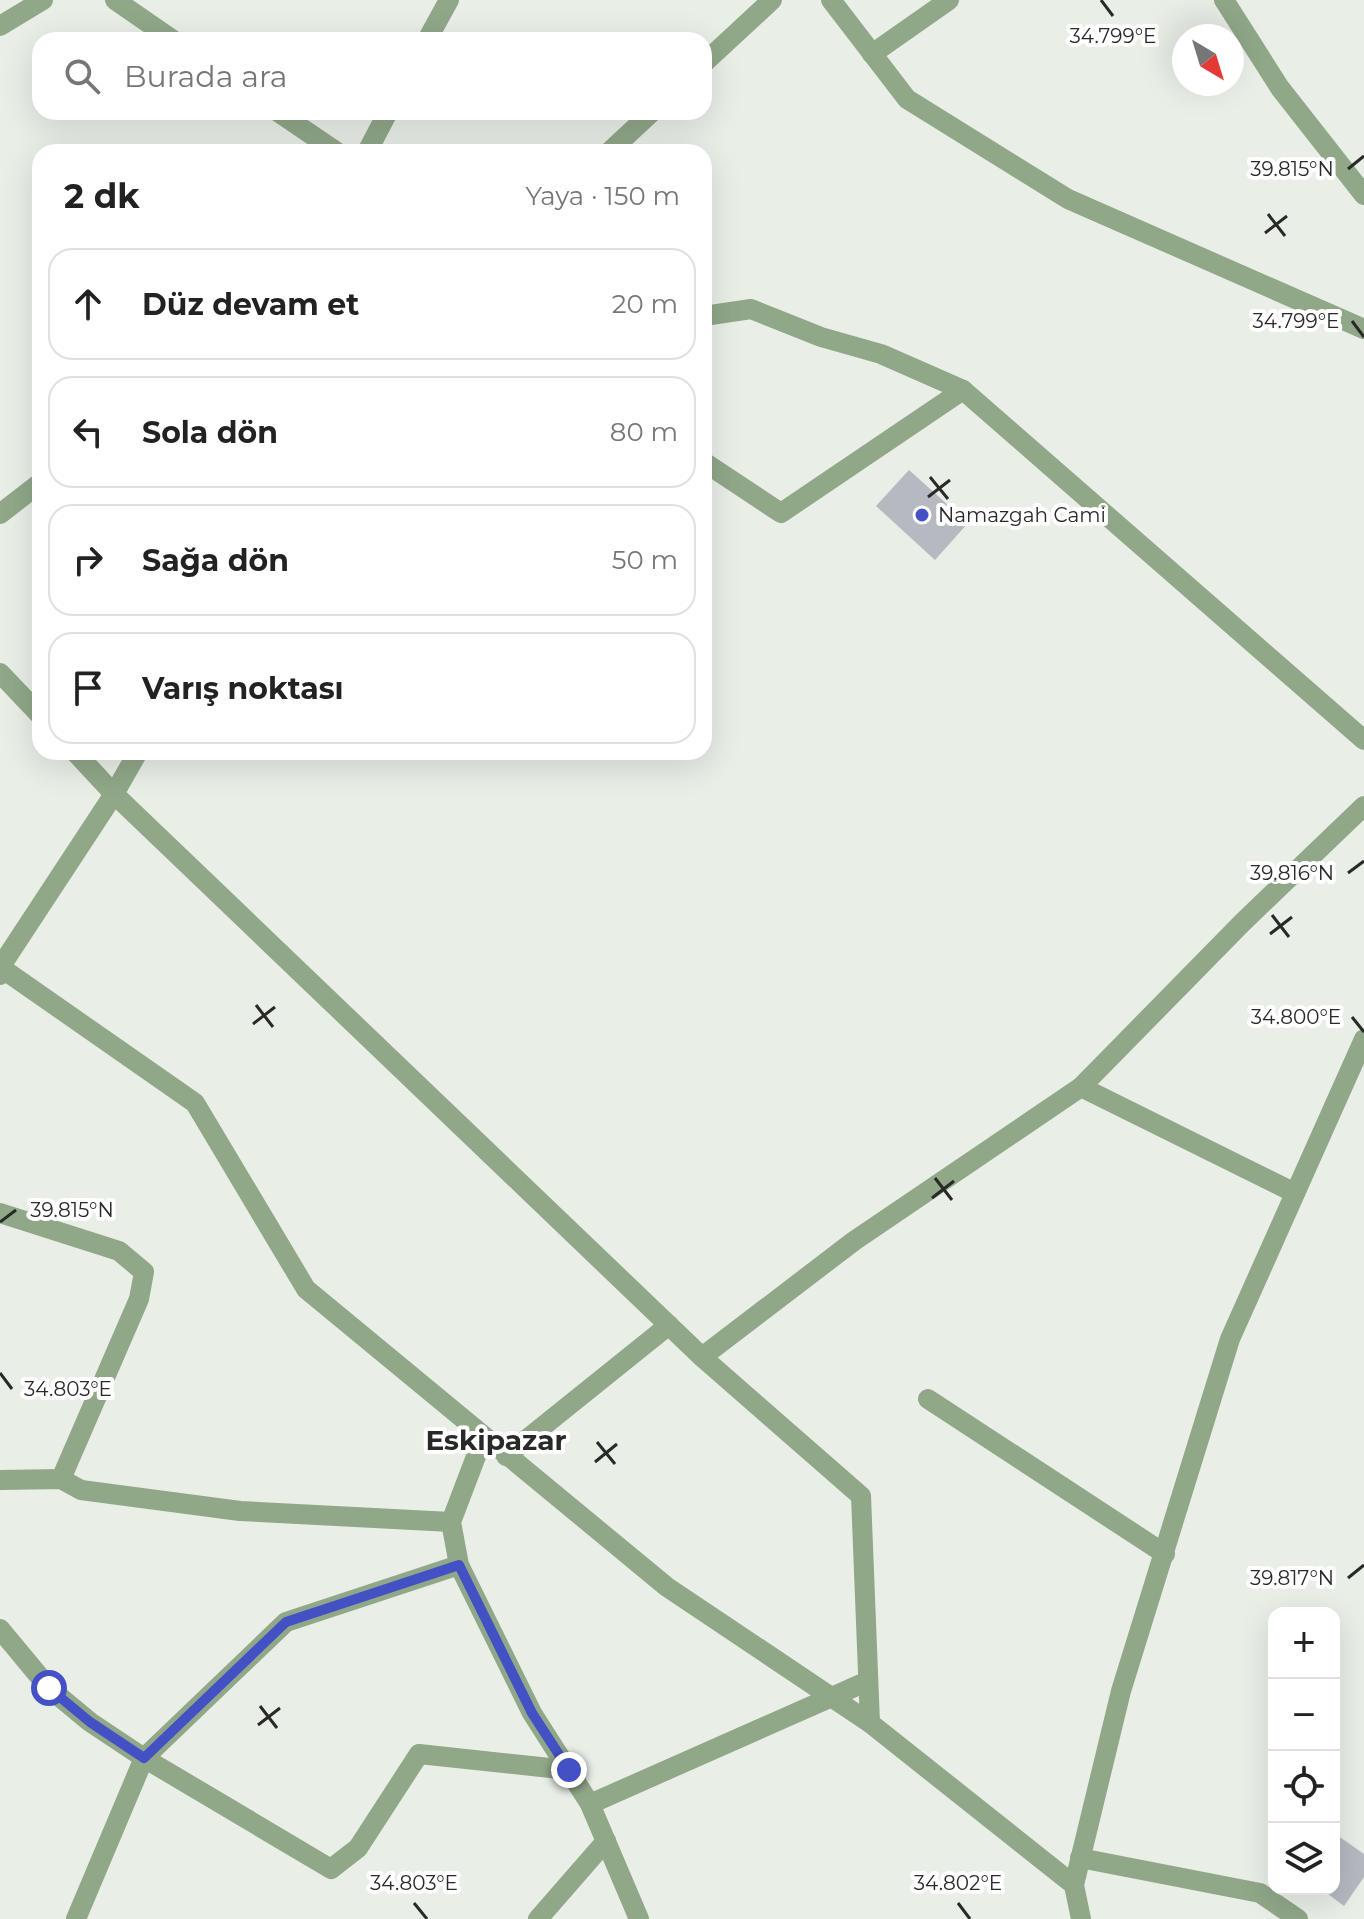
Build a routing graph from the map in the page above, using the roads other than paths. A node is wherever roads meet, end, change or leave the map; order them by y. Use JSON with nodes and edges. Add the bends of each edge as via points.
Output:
{"nodes":[{"id":1,"x":43,"y":0,"type":"edge"},
{"id":2,"x":115,"y":0,"type":"edge"},
{"id":3,"x":449,"y":0,"type":"edge"},
{"id":4,"x":772,"y":0,"type":"edge"},
{"id":5,"x":831,"y":0,"type":"edge"},
{"id":6,"x":949,"y":0,"type":"edge"},
{"id":7,"x":1224,"y":0,"type":"edge"},
{"id":8,"x":0,"y":26,"type":"edge"},
{"id":9,"x":161,"y":32,"type":"edge"},
{"id":10,"x":431,"y":32,"type":"edge"},
{"id":11,"x":872,"y":54,"type":"junction"},
{"id":12,"x":712,"y":56,"type":"edge"},
{"id":13,"x":290,"y":120,"type":"edge"},
{"id":14,"x":384,"y":120,"type":"edge"},
{"id":15,"x":643,"y":120,"type":"edge"},
{"id":16,"x":325,"y":144,"type":"edge"},
{"id":17,"x":371,"y":144,"type":"edge"},
{"id":18,"x":618,"y":144,"type":"edge"},
{"id":19,"x":1364,"y":195,"type":"edge"},
{"id":20,"x":712,"y":315,"type":"edge"},
{"id":21,"x":1364,"y":329,"type":"edge"},
{"id":22,"x":963,"y":390,"type":"junction"},
{"id":23,"x":712,"y":467,"type":"edge"},
{"id":24,"x":32,"y":489,"type":"edge"},
{"id":25,"x":0,"y":514,"type":"edge"},
{"id":26,"x":0,"y":673,"type":"edge"},
{"id":27,"x":32,"y":707,"type":"edge"},
{"id":28,"x":1364,"y":740,"type":"edge"},
{"id":29,"x":82,"y":760,"type":"edge"},
{"id":30,"x":133,"y":760,"type":"edge"},
{"id":31,"x":114,"y":794,"type":"junction"},
{"id":32,"x":1364,"y":806,"type":"edge"},
{"id":33,"x":0,"y":969,"type":"edge"},
{"id":34,"x":1363,"y":1043,"type":"edge"},
{"id":35,"x":1081,"y":1087,"type":"junction"},
{"id":36,"x":1295,"y":1193,"type":"junction"},
{"id":37,"x":0,"y":1213,"type":"edge"},
{"id":38,"x":669,"y":1325,"type":"junction"},
{"id":39,"x":702,"y":1357,"type":"junction"},
{"id":40,"x":928,"y":1399,"type":"dead end"},
{"id":41,"x":483,"y":1438,"type":"junction"},
{"id":42,"x":506,"y":1456,"type":"junction"},
{"id":43,"x":61,"y":1479,"type":"junction"},
{"id":44,"x":0,"y":1480,"type":"edge"},
{"id":45,"x":451,"y":1522,"type":"junction"},
{"id":46,"x":1165,"y":1554,"type":"junction"},
{"id":47,"x":459,"y":1565,"type":"junction"},
{"id":48,"x":0,"y":1629,"type":"edge"},
{"id":49,"x":868,"y":1681,"type":"junction"},
{"id":50,"x":830,"y":1696,"type":"junction"},
{"id":51,"x":870,"y":1723,"type":"junction"},
{"id":52,"x":144,"y":1758,"type":"junction"},
{"id":53,"x":569,"y":1770,"type":"junction"},
{"id":54,"x":590,"y":1804,"type":"junction"},
{"id":55,"x":606,"y":1841,"type":"junction"},
{"id":56,"x":1080,"y":1858,"type":"junction"},
{"id":57,"x":1074,"y":1885,"type":"junction"},
{"id":58,"x":76,"y":1919,"type":"edge"},
{"id":59,"x":538,"y":1919,"type":"edge"},
{"id":60,"x":639,"y":1919,"type":"edge"},
{"id":61,"x":1081,"y":1919,"type":"edge"},
{"id":62,"x":1298,"y":1919,"type":"edge"}],
"edges":[{"from":1,"to":8,"type":"street"},
{"from":2,"to":9,"type":"street"},
{"from":3,"to":10,"type":"street"},
{"from":4,"to":12,"type":"street"},
{"from":5,"to":11,"type":"street"},
{"from":6,"to":11,"type":"street"},
{"from":7,"to":19,"type":"street","via":[[1280,88]]},
{"from":11,"to":21,"type":"street","via":[[907,99],[1068,199]]},
{"from":13,"to":16,"type":"street"},
{"from":14,"to":17,"type":"street"},
{"from":15,"to":18,"type":"street"},
{"from":20,"to":22,"type":"street","via":[[751,309],[881,354]]},
{"from":22,"to":23,"type":"street","via":[[781,513]]},
{"from":22,"to":28,"type":"street"},
{"from":24,"to":25,"type":"street"},
{"from":26,"to":27,"type":"street"},
{"from":29,"to":31,"type":"street"},
{"from":30,"to":31,"type":"street"},
{"from":31,"to":33,"type":"street"},
{"from":31,"to":38,"type":"street"},
{"from":32,"to":35,"type":"street"},
{"from":33,"to":41,"type":"street","via":[[195,1103],[306,1289]]},
{"from":34,"to":36,"type":"street"},
{"from":35,"to":36,"type":"street"},
{"from":35,"to":39,"type":"street","via":[[854,1241]]},
{"from":36,"to":46,"type":"street","via":[[1230,1339]]},
{"from":37,"to":43,"type":"street","via":[[119,1251],[144,1272],[139,1299]]},
{"from":38,"to":39,"type":"street"},
{"from":38,"to":42,"type":"street"},
{"from":39,"to":49,"type":"street","via":[[861,1496]]},
{"from":40,"to":46,"type":"street"},
{"from":41,"to":42,"type":"street"},
{"from":41,"to":45,"type":"street"},
{"from":42,"to":50,"type":"street","via":[[667,1587]]},
{"from":43,"to":44,"type":"street"},
{"from":43,"to":45,"type":"street","via":[[81,1490],[240,1511]]},
{"from":45,"to":47,"type":"street"},
{"from":46,"to":56,"type":"street","via":[[1121,1691]]},
{"from":47,"to":52,"type":"street","via":[[286,1622]]},
{"from":47,"to":53,"type":"street","via":[[532,1713]]},
{"from":48,"to":52,"type":"street","via":[[49,1688]]},
{"from":49,"to":50,"type":"street"},
{"from":49,"to":51,"type":"street"},
{"from":50,"to":51,"type":"street"},
{"from":50,"to":54,"type":"street"},
{"from":51,"to":57,"type":"street"},
{"from":52,"to":53,"type":"street","via":[[331,1869],[358,1848],[419,1754]]},
{"from":52,"to":58,"type":"street"},
{"from":53,"to":54,"type":"street"},
{"from":54,"to":55,"type":"street"},
{"from":55,"to":59,"type":"street"},
{"from":55,"to":60,"type":"street"},
{"from":56,"to":57,"type":"street"},
{"from":56,"to":62,"type":"street","via":[[1260,1893]]},
{"from":57,"to":61,"type":"street"}]}
